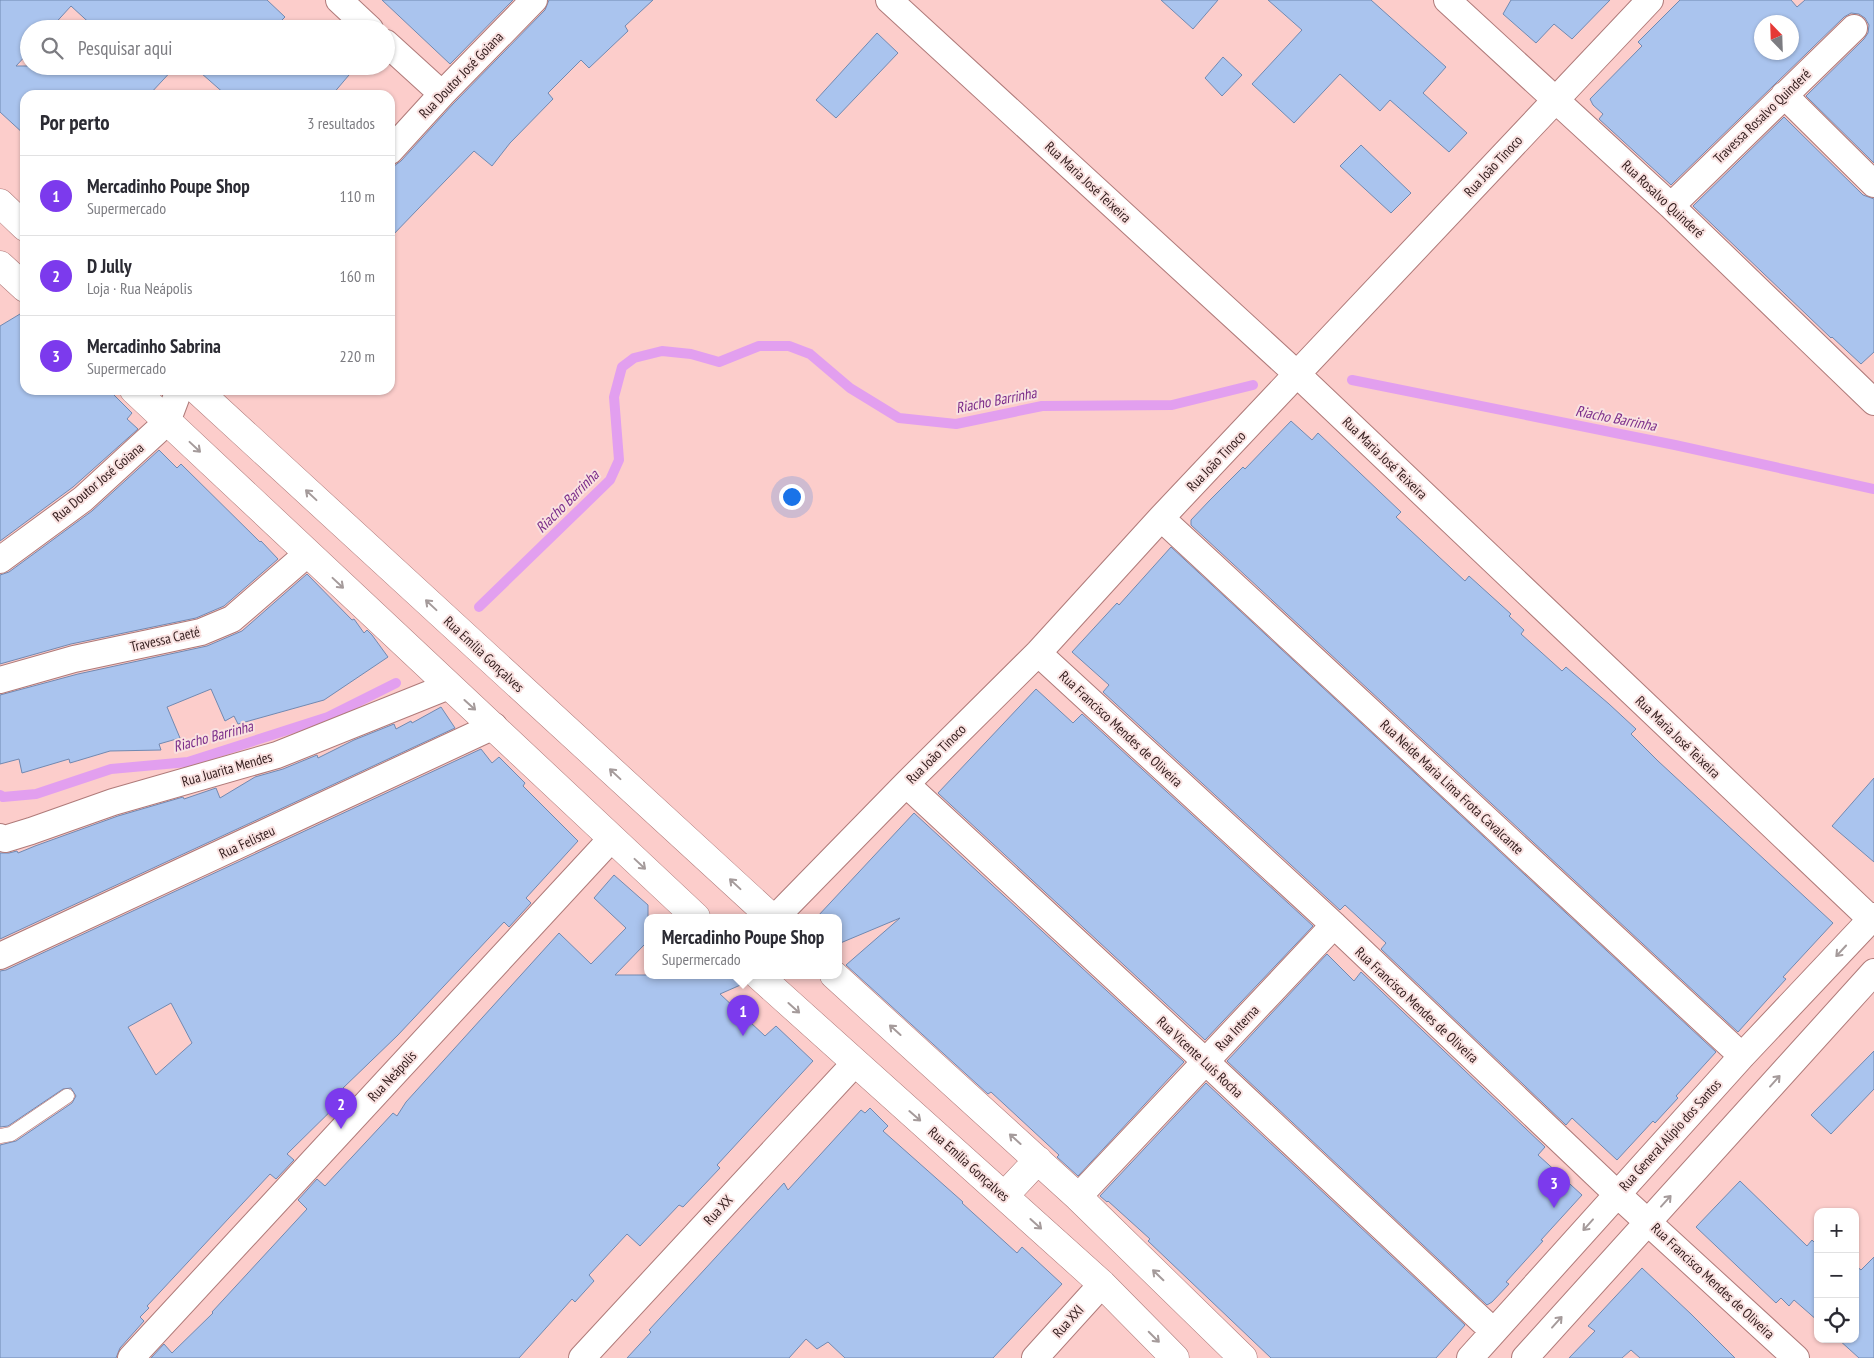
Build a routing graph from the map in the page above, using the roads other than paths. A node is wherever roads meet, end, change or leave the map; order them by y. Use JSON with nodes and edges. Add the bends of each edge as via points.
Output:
{"nodes":[{"id":1,"x":338,"y":0,"type":"edge"},
{"id":2,"x":534,"y":0,"type":"edge"},
{"id":3,"x":889,"y":0,"type":"edge"},
{"id":4,"x":1447,"y":0,"type":"edge"},
{"id":5,"x":1650,"y":0,"type":"edge"},
{"id":6,"x":360,"y":20,"type":"edge"},
{"id":7,"x":1854,"y":28,"type":"dead end"},
{"id":8,"x":395,"y":51,"type":"edge"},
{"id":9,"x":442,"y":94,"type":"junction"},
{"id":10,"x":1784,"y":95,"type":"junction"},
{"id":11,"x":1556,"y":99,"type":"junction"},
{"id":12,"x":395,"y":146,"type":"edge"},
{"id":13,"x":1874,"y":184,"type":"edge"},
{"id":14,"x":0,"y":203,"type":"edge"},
{"id":15,"x":1671,"y":206,"type":"junction"},
{"id":16,"x":20,"y":222,"type":"edge"},
{"id":17,"x":1,"y":267,"type":"edge"},
{"id":18,"x":20,"y":284,"type":"edge"},
{"id":19,"x":1298,"y":375,"type":"junction"},
{"id":20,"x":139,"y":395,"type":"edge"},
{"id":21,"x":177,"y":395,"type":"edge"},
{"id":22,"x":202,"y":395,"type":"edge"},
{"id":23,"x":1874,"y":402,"type":"edge"},
{"id":24,"x":167,"y":422,"type":"junction"},
{"id":25,"x":1162,"y":518,"type":"junction"},
{"id":26,"x":307,"y":554,"type":"junction"},
{"id":27,"x":0,"y":560,"type":"edge"},
{"id":28,"x":1038,"y":653,"type":"junction"},
{"id":29,"x":0,"y":680,"type":"edge"},
{"id":30,"x":449,"y":686,"type":"junction"},
{"id":31,"x":494,"y":726,"type":"junction"},
{"id":32,"x":906,"y":784,"type":"junction"},
{"id":33,"x":0,"y":837,"type":"edge"},
{"id":34,"x":612,"y":838,"type":"junction"},
{"id":35,"x":693,"y":914,"type":"edge"},
{"id":36,"x":767,"y":914,"type":"edge"},
{"id":37,"x":779,"y":914,"type":"edge"},
{"id":38,"x":1873,"y":919,"type":"edge"},
{"id":39,"x":1334,"y":925,"type":"junction"},
{"id":40,"x":0,"y":956,"type":"edge"},
{"id":41,"x":1874,"y":972,"type":"edge"},
{"id":42,"x":762,"y":979,"type":"edge"},
{"id":43,"x":838,"y":979,"type":"edge"},
{"id":44,"x":1742,"y":1056,"type":"junction"},
{"id":45,"x":1205,"y":1061,"type":"junction"},
{"id":46,"x":854,"y":1063,"type":"junction"},
{"id":47,"x":67,"y":1096,"type":"dead end"},
{"id":48,"x":0,"y":1136,"type":"edge"},
{"id":49,"x":1038,"y":1160,"type":"junction"},
{"id":50,"x":1617,"y":1194,"type":"junction"},
{"id":51,"x":1005,"y":1195,"type":"junction"},
{"id":52,"x":1078,"y":1196,"type":"junction"},
{"id":53,"x":1648,"y":1221,"type":"junction"},
{"id":54,"x":1102,"y":1284,"type":"junction"},
{"id":55,"x":1493,"y":1331,"type":"junction"},
{"id":56,"x":131,"y":1358,"type":"edge"},
{"id":57,"x":582,"y":1358,"type":"edge"},
{"id":58,"x":1035,"y":1358,"type":"edge"},
{"id":59,"x":1175,"y":1358,"type":"edge"},
{"id":60,"x":1243,"y":1358,"type":"edge"},
{"id":61,"x":1470,"y":1358,"type":"edge"},
{"id":62,"x":1525,"y":1358,"type":"edge"},
{"id":63,"x":1796,"y":1358,"type":"edge"}],
"edges":[{"from":1,"to":6,"type":"street"},
{"from":2,"to":9,"type":"street","name":"Rua Doutor José Goiana"},
{"from":3,"to":19,"type":"street","name":"Rua Maria José Teixeira"},
{"from":4,"to":11,"type":"street","name":"Rua Rosalvo Quinderé"},
{"from":5,"to":11,"type":"street","name":"Rua João Tinoco"},
{"from":7,"to":10,"type":"street","name":"Travessa Rosalvo Quinderé"},
{"from":8,"to":9,"type":"street"},
{"from":9,"to":12,"type":"street","name":"Rua Doutor José Goiana"},
{"from":10,"to":13,"type":"street"},
{"from":10,"to":15,"type":"street","name":"Travessa Rosalvo Quinderé"},
{"from":11,"to":15,"type":"street","name":"Rua Rosalvo Quinderé"},
{"from":11,"to":19,"type":"street","name":"Rua João Tinoco"},
{"from":14,"to":16,"type":"street"},
{"from":15,"to":23,"type":"street","name":"Rua Rosalvo Quinderé"},
{"from":17,"to":18,"type":"street"},
{"from":19,"to":25,"type":"street","name":"Rua João Tinoco"},
{"from":19,"to":38,"type":"street","name":"Rua Maria José Teixeira"},
{"from":20,"to":24,"type":"street"},
{"from":21,"to":24,"type":"street","name":"Rua Doutor José Goiana"},
{"from":36,"to":22,"type":"street","name":"Rua Emília Gonçalves","one_way":true},
{"from":24,"to":26,"type":"street","one_way":true},
{"from":24,"to":27,"type":"street","name":"Rua Doutor José Goiana","via":[[83,499]]},
{"from":25,"to":28,"type":"street","name":"Rua João Tinoco"},
{"from":25,"to":44,"type":"street","name":"Rua Neide Maria Lima Frota Cavalcante"},
{"from":26,"to":29,"type":"street","name":"Travessa Caeté","via":[[232,619],[201,632],[74,659]]},
{"from":26,"to":30,"type":"street","one_way":true},
{"from":28,"to":32,"type":"street","name":"Rua João Tinoco"},
{"from":28,"to":39,"type":"street","name":"Rua Francisco Mendes de Oliveira"},
{"from":30,"to":31,"type":"street","one_way":true},
{"from":30,"to":33,"type":"street","name":"Rua Juarita Mendes","via":[[277,755],[113,802],[22,834],[5,839]]},
{"from":31,"to":34,"type":"street"},
{"from":31,"to":40,"type":"street","name":"Rua Felisteu"},
{"from":32,"to":37,"type":"street","name":"Rua João Tinoco"},
{"from":32,"to":45,"type":"street","name":"Rua Vicente Luís Rocha"},
{"from":34,"to":35,"type":"street","one_way":true},
{"from":34,"to":56,"type":"street","name":"Rua Neápolis"},
{"from":38,"to":44,"type":"street","name":"Rua General Alípio dos Santos","one_way":true},
{"from":39,"to":45,"type":"street","name":"Rua Interna"},
{"from":39,"to":50,"type":"street","name":"Rua Francisco Mendes de Oliveira"},
{"from":53,"to":41,"type":"street","one_way":true},
{"from":42,"to":46,"type":"street","name":"Rua Emília Gonçalves","one_way":true},
{"from":49,"to":43,"type":"street","one_way":true},
{"from":44,"to":50,"type":"street","name":"Rua General Alípio dos Santos"},
{"from":45,"to":52,"type":"street","name":"Rua Interna"},
{"from":45,"to":55,"type":"street","name":"Rua Vicente Luís Rocha"},
{"from":46,"to":51,"type":"street","name":"Rua Emília Gonçalves","one_way":true},
{"from":46,"to":57,"type":"street","name":"Rua XX"},
{"from":47,"to":48,"type":"lane","via":[[11,1134]]},
{"from":49,"to":51,"type":"street"},
{"from":49,"to":52,"type":"street"},
{"from":50,"to":53,"type":"street","name":"Rua Francisco Mendes de Oliveira"},
{"from":50,"to":55,"type":"street","name":"Rua General Alípio dos Santos","one_way":true},
{"from":51,"to":54,"type":"street","name":"Rua Emília Gonçalves","one_way":true},
{"from":60,"to":52,"type":"street","one_way":true},
{"from":62,"to":53,"type":"street","one_way":true},
{"from":53,"to":63,"type":"street","name":"Rua Francisco Mendes de Oliveira"},
{"from":54,"to":58,"type":"street","name":"Rua XXI"},
{"from":54,"to":59,"type":"street","name":"Rua Emília Gonçalves","one_way":true},
{"from":55,"to":61,"type":"street","name":"Rua General Alípio dos Santos"}]}
